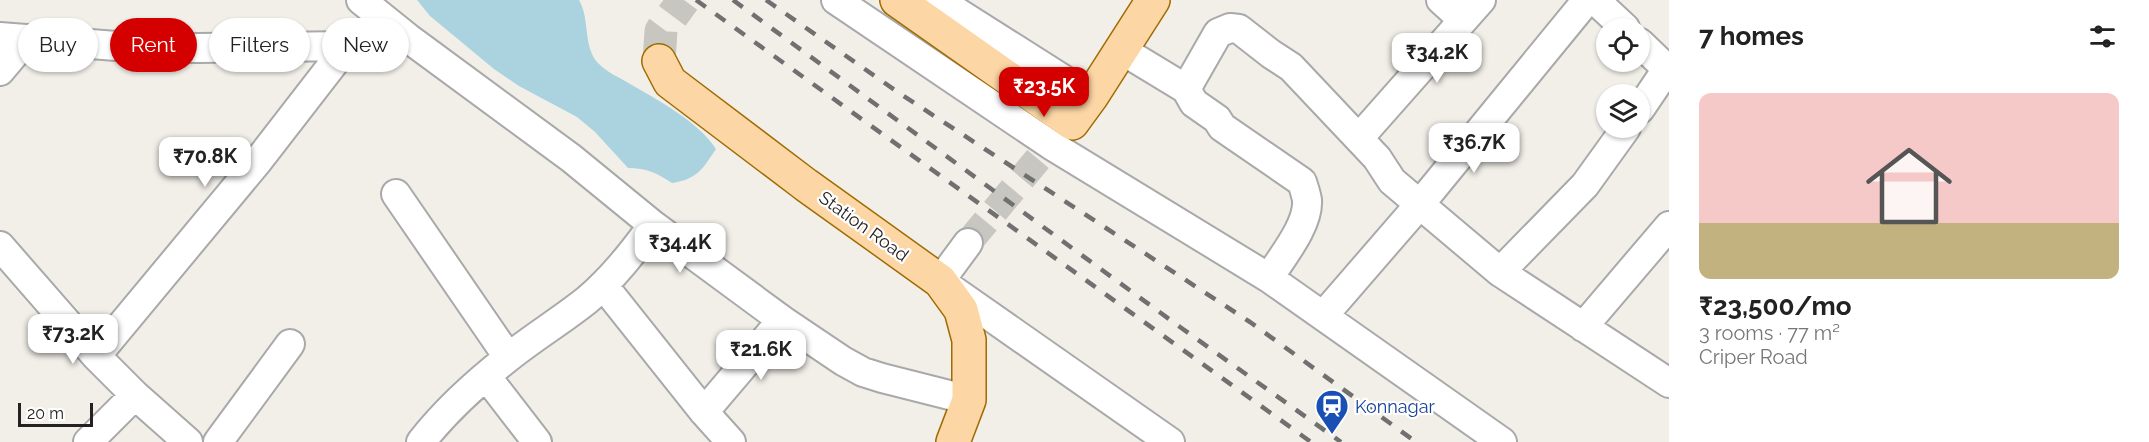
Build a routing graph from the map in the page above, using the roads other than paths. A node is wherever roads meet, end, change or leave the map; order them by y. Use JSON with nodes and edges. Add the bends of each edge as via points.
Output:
{"nodes":[{"id":1,"x":361,"y":0,"type":"edge"},
{"id":2,"x":836,"y":0,"type":"edge"},
{"id":3,"x":897,"y":0,"type":"edge"},
{"id":4,"x":938,"y":0,"type":"edge"},
{"id":5,"x":1153,"y":0,"type":"edge"},
{"id":6,"x":1441,"y":0,"type":"edge"},
{"id":7,"x":1587,"y":0,"type":"edge"},
{"id":8,"x":1595,"y":0,"type":"edge"},
{"id":9,"x":1472,"y":10,"type":"edge"},
{"id":10,"x":383,"y":18,"type":"edge"},
{"id":11,"x":1614,"y":18,"type":"edge"},
{"id":12,"x":14,"y":38,"type":"edge"},
{"id":13,"x":409,"y":39,"type":"edge"},
{"id":14,"x":322,"y":46,"type":"edge"},
{"id":15,"x":1120,"y":50,"type":"junction"},
{"id":16,"x":1650,"y":53,"type":"edge"},
{"id":17,"x":659,"y":61,"type":"tunnel mouth"},
{"id":18,"x":0,"y":70,"type":"edge"},
{"id":19,"x":1668,"y":70,"type":"edge"},
{"id":20,"x":327,"y":72,"type":"edge"},
{"id":21,"x":1186,"y":89,"type":"junction"},
{"id":22,"x":1650,"y":95,"type":"edge"},
{"id":23,"x":1063,"y":131,"type":"junction"},
{"id":24,"x":1359,"y":138,"type":"junction"},
{"id":25,"x":1619,"y":138,"type":"edge"},
{"id":26,"x":396,"y":194,"type":"dead end"},
{"id":27,"x":1420,"y":204,"type":"junction"},
{"id":28,"x":653,"y":225,"type":"junction"},
{"id":29,"x":1669,"y":226,"type":"edge"},
{"id":30,"x":968,"y":243,"type":"tunnel mouth"},
{"id":31,"x":0,"y":246,"type":"edge"},
{"id":32,"x":1500,"y":272,"type":"junction"},
{"id":33,"x":1269,"y":278,"type":"junction"},
{"id":34,"x":940,"y":281,"type":"junction"},
{"id":35,"x":603,"y":285,"type":"junction"},
{"id":36,"x":1323,"y":316,"type":"junction"},
{"id":37,"x":782,"y":320,"type":"junction"},
{"id":38,"x":1583,"y":327,"type":"junction"},
{"id":39,"x":290,"y":344,"type":"dead end"},
{"id":40,"x":96,"y":356,"type":"junction"},
{"id":41,"x":508,"y":357,"type":"junction"},
{"id":42,"x":486,"y":376,"type":"junction"},
{"id":43,"x":1669,"y":383,"type":"edge"},
{"id":44,"x":135,"y":395,"type":"junction"},
{"id":45,"x":969,"y":400,"type":"junction"},
{"id":46,"x":704,"y":412,"type":"junction"},
{"id":47,"x":88,"y":442,"type":"edge"},
{"id":48,"x":188,"y":442,"type":"edge"},
{"id":49,"x":218,"y":442,"type":"edge"},
{"id":50,"x":421,"y":442,"type":"edge"},
{"id":51,"x":537,"y":442,"type":"edge"},
{"id":52,"x":732,"y":442,"type":"edge"},
{"id":53,"x":953,"y":442,"type":"edge"},
{"id":54,"x":1170,"y":442,"type":"edge"},
{"id":55,"x":1502,"y":442,"type":"edge"}],
"edges":[{"from":1,"to":10,"type":"street"},
{"from":2,"to":23,"type":"street"},
{"from":3,"to":23,"type":"main road"},
{"from":4,"to":23,"type":"street"},
{"from":5,"to":15,"type":"main road"},
{"from":6,"to":9,"type":"street"},
{"from":7,"to":27,"type":"street"},
{"from":8,"to":11,"type":"street"},
{"from":9,"to":24,"type":"street"},
{"from":12,"to":14,"type":"street","via":[[129,47]]},
{"from":12,"to":18,"type":"street"},
{"from":13,"to":28,"type":"street","via":[[571,158]]},
{"from":15,"to":21,"type":"street"},
{"from":15,"to":23,"type":"main road"},
{"from":16,"to":19,"type":"street"},
{"from":17,"to":34,"type":"main road","name":"Station Road","via":[[670,82]]},
{"from":19,"to":22,"type":"street"},
{"from":20,"to":40,"type":"street"},
{"from":21,"to":24,"type":"street","via":[[1218,33],[1239,29],[1291,67]]},
{"from":21,"to":33,"type":"street","via":[[1194,103],[1222,127],[1302,182],[1306,213]]},
{"from":23,"to":33,"type":"street"},
{"from":24,"to":27,"type":"street","via":[[1392,181]]},
{"from":25,"to":32,"type":"street","via":[[1585,185]]},
{"from":26,"to":41,"type":"street"},
{"from":27,"to":32,"type":"street"},
{"from":27,"to":36,"type":"street"},
{"from":28,"to":35,"type":"street","via":[[627,261]]},
{"from":28,"to":37,"type":"street"},
{"from":29,"to":38,"type":"street"},
{"from":30,"to":34,"type":"street"},
{"from":31,"to":40,"type":"street"},
{"from":32,"to":38,"type":"street"},
{"from":33,"to":36,"type":"street"},
{"from":34,"to":45,"type":"main road","name":"Station Road","via":[[962,310],[969,340]]},
{"from":34,"to":54,"type":"street"},
{"from":35,"to":41,"type":"street"},
{"from":35,"to":46,"type":"street"},
{"from":36,"to":55,"type":"street"},
{"from":37,"to":45,"type":"street","via":[[863,372]]},
{"from":37,"to":46,"type":"street"},
{"from":38,"to":43,"type":"street"},
{"from":39,"to":49,"type":"street"},
{"from":40,"to":44,"type":"street"},
{"from":41,"to":42,"type":"street"},
{"from":42,"to":50,"type":"street","via":[[452,405]]},
{"from":42,"to":51,"type":"street"},
{"from":44,"to":47,"type":"street"},
{"from":44,"to":48,"type":"street"},
{"from":45,"to":53,"type":"main road","name":"Station Road"},
{"from":46,"to":52,"type":"street"}]}
